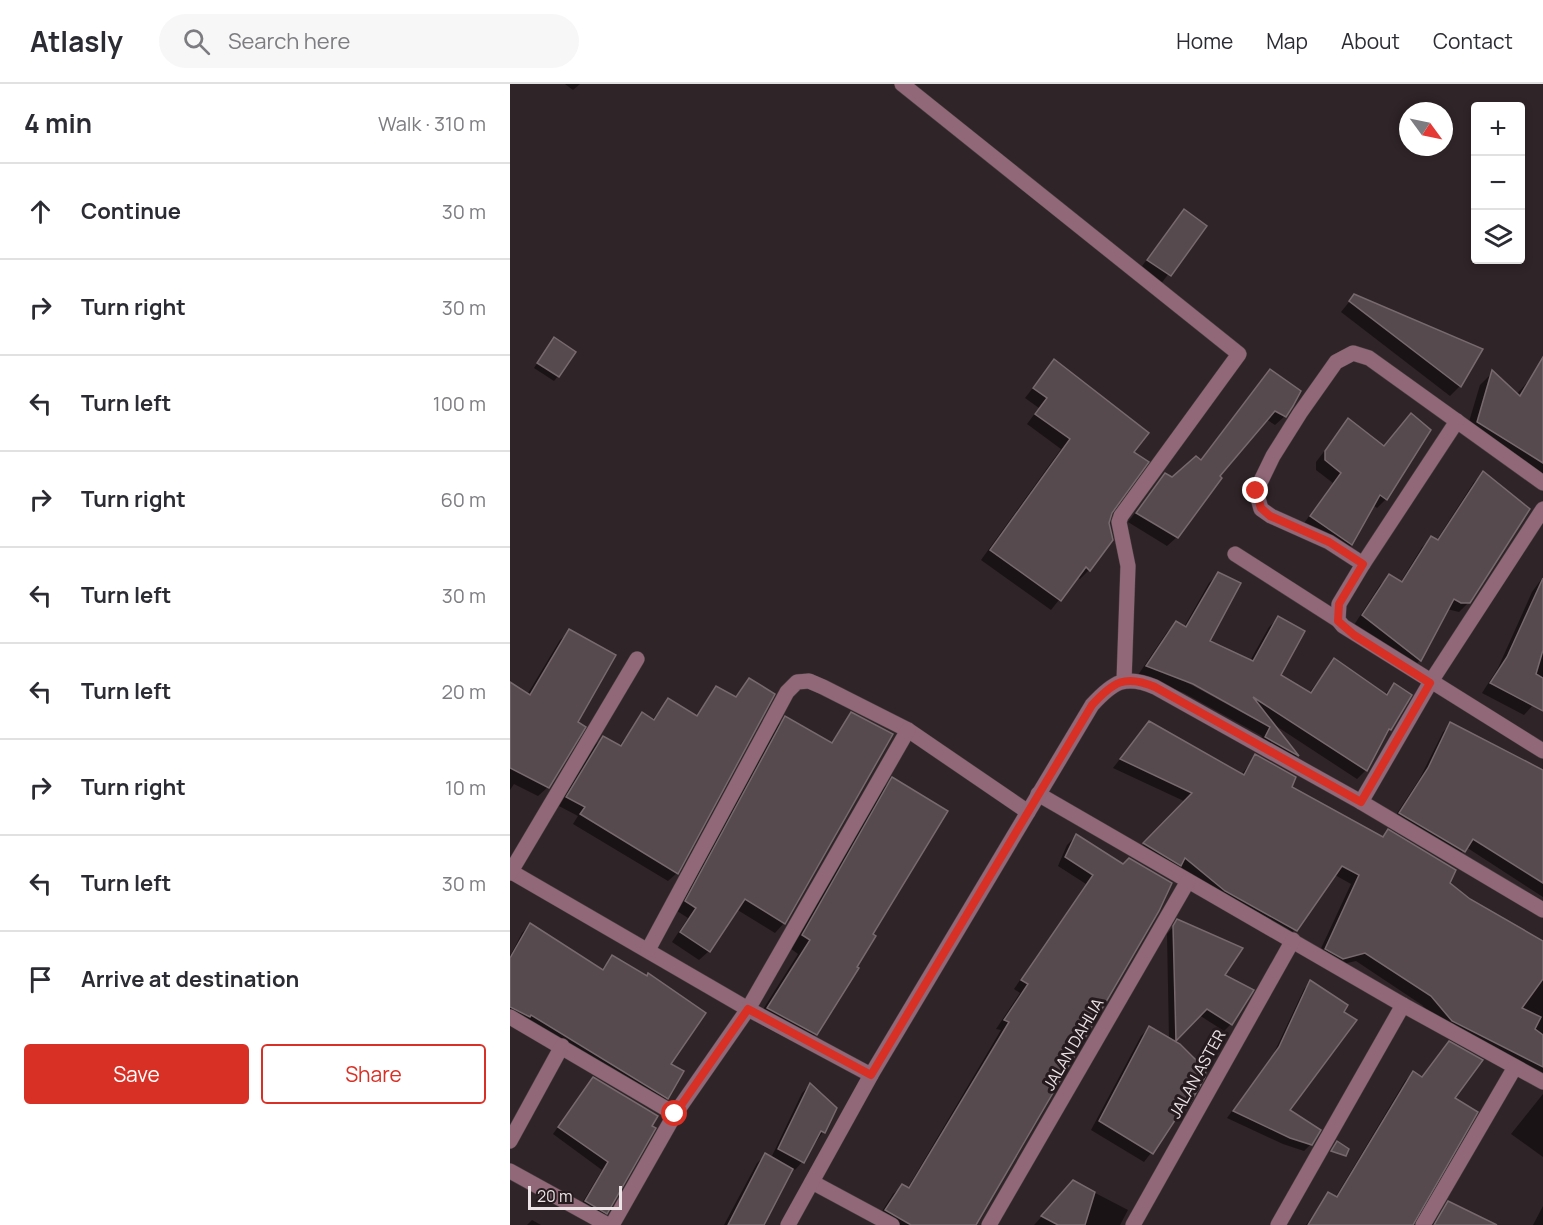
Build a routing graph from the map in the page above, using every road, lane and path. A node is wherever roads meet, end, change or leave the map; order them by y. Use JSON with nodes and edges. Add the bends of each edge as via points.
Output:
{"nodes":[{"id":1,"x":902,"y":84,"type":"edge"},
{"id":2,"x":1457,"y":421,"type":"junction"},
{"id":3,"x":1543,"y":483,"type":"edge"},
{"id":4,"x":1543,"y":510,"type":"edge"},
{"id":5,"x":1235,"y":554,"type":"dead end"},
{"id":6,"x":1363,"y":564,"type":"junction"},
{"id":7,"x":1338,"y":621,"type":"junction"},
{"id":8,"x":637,"y":659,"type":"dead end"},
{"id":9,"x":1124,"y":681,"type":"junction"},
{"id":10,"x":1430,"y":683,"type":"junction"},
{"id":11,"x":908,"y":730,"type":"junction"},
{"id":12,"x":1541,"y":744,"type":"edge"},
{"id":13,"x":1038,"y":794,"type":"junction"},
{"id":14,"x":1361,"y":802,"type":"junction"},
{"id":15,"x":1028,"y":812,"type":"junction"},
{"id":16,"x":510,"y":872,"type":"edge"},
{"id":17,"x":1188,"y":880,"type":"junction"},
{"id":18,"x":1543,"y":910,"type":"edge"},
{"id":19,"x":1293,"y":940,"type":"junction"},
{"id":20,"x":648,"y":950,"type":"junction"},
{"id":21,"x":1403,"y":1005,"type":"junction"},
{"id":22,"x":748,"y":1009,"type":"junction"},
{"id":23,"x":510,"y":1017,"type":"edge"},
{"id":24,"x":562,"y":1046,"type":"junction"},
{"id":25,"x":1515,"y":1067,"type":"junction"},
{"id":26,"x":871,"y":1075,"type":"junction"},
{"id":27,"x":1543,"y":1082,"type":"edge"},
{"id":28,"x":675,"y":1114,"type":"junction"},
{"id":29,"x":510,"y":1141,"type":"edge"},
{"id":30,"x":510,"y":1171,"type":"edge"},
{"id":31,"x":812,"y":1182,"type":"junction"},
{"id":32,"x":610,"y":1225,"type":"edge"},
{"id":33,"x":788,"y":1225,"type":"edge"},
{"id":34,"x":892,"y":1225,"type":"edge"},
{"id":35,"x":989,"y":1225,"type":"edge"},
{"id":36,"x":1133,"y":1225,"type":"edge"},
{"id":37,"x":1278,"y":1225,"type":"edge"},
{"id":38,"x":1423,"y":1225,"type":"edge"}],
"edges":[{"from":1,"to":9,"type":"street","via":[[1239,354],[1121,516],[1128,566]]},
{"from":2,"to":3,"type":"street"},
{"from":2,"to":6,"type":"street"},
{"from":2,"to":6,"type":"street","via":[[1369,358],[1353,353],[1336,362],[1300,413],[1260,482],[1257,501],[1270,516],[1329,542]]},
{"from":4,"to":10,"type":"street"},
{"from":5,"to":7,"type":"street"},
{"from":6,"to":7,"type":"street","via":[[1339,604]]},
{"from":7,"to":10,"type":"street"},
{"from":8,"to":16,"type":"street"},
{"from":9,"to":13,"type":"street","via":[[1107,689],[1092,705]]},
{"from":9,"to":14,"type":"street","via":[[1139,680],[1155,687]]},
{"from":10,"to":12,"type":"street"},
{"from":10,"to":14,"type":"street"},
{"from":11,"to":15,"type":"street"},
{"from":11,"to":20,"type":"street","via":[[809,681],[792,685]]},
{"from":11,"to":22,"type":"street"},
{"from":13,"to":15,"type":"street"},
{"from":13,"to":17,"type":"street"},
{"from":14,"to":18,"type":"street"},
{"from":15,"to":26,"type":"street"},
{"from":16,"to":20,"type":"street"},
{"from":17,"to":19,"type":"street"},
{"from":17,"to":35,"type":"street","name":"JALAN DAHLIA"},
{"from":19,"to":21,"type":"street"},
{"from":19,"to":36,"type":"street","name":"JALAN ASTER"},
{"from":20,"to":22,"type":"street"},
{"from":21,"to":25,"type":"street"},
{"from":21,"to":37,"type":"street"},
{"from":22,"to":26,"type":"street"},
{"from":22,"to":28,"type":"street"},
{"from":23,"to":24,"type":"street"},
{"from":24,"to":28,"type":"street"},
{"from":24,"to":29,"type":"street"},
{"from":25,"to":27,"type":"street"},
{"from":25,"to":38,"type":"street"},
{"from":26,"to":31,"type":"street"},
{"from":28,"to":32,"type":"street"},
{"from":30,"to":32,"type":"street"},
{"from":31,"to":33,"type":"street"},
{"from":31,"to":34,"type":"street"}]}
